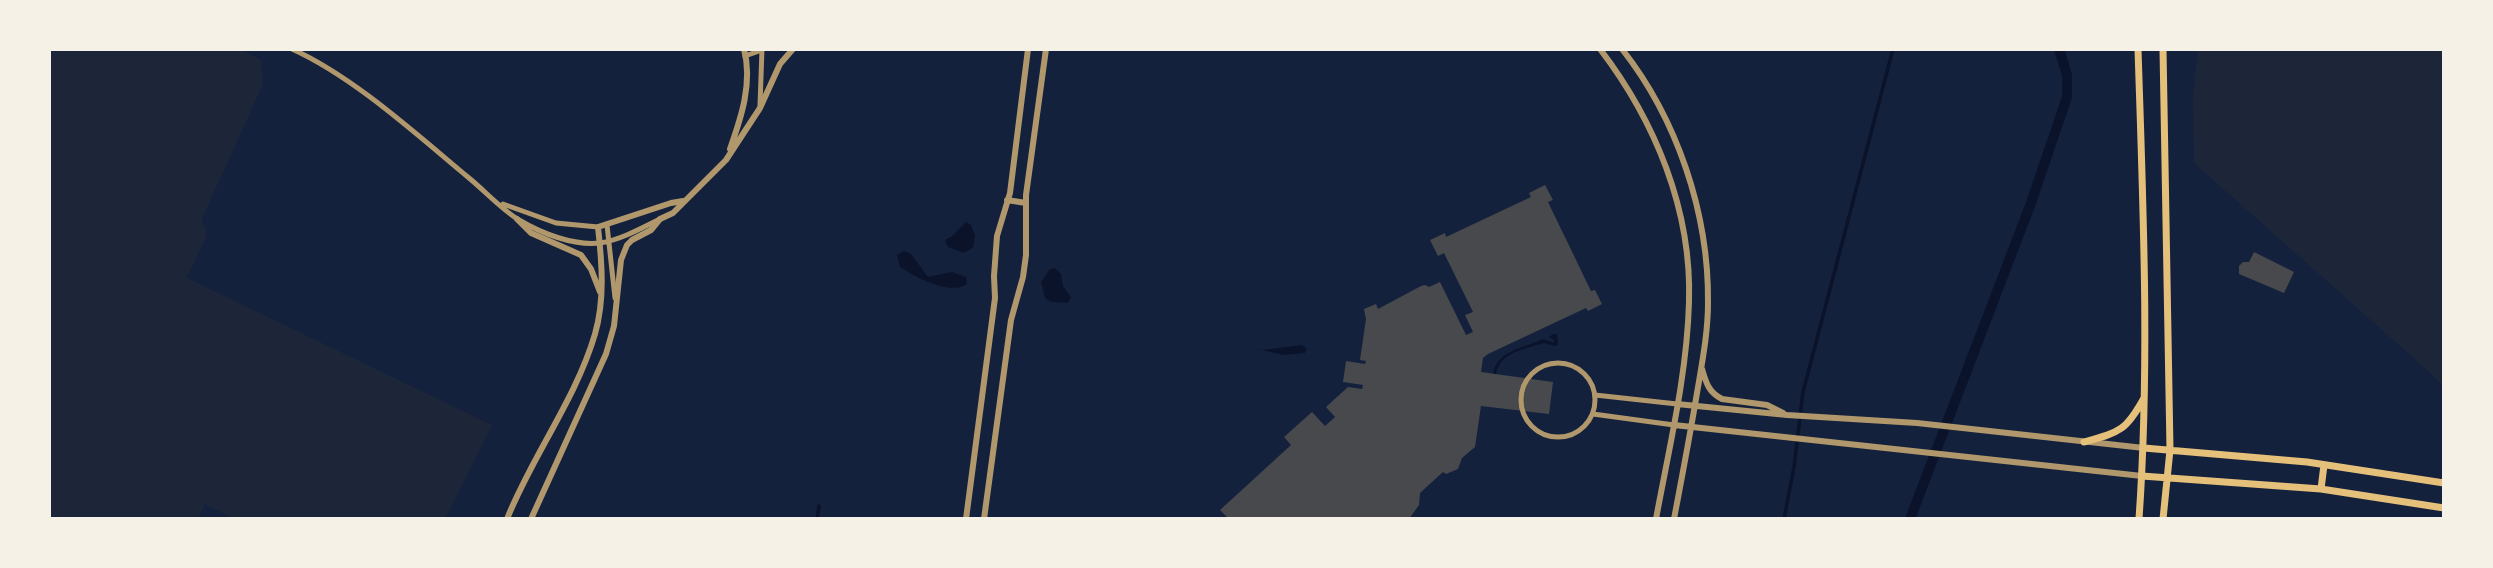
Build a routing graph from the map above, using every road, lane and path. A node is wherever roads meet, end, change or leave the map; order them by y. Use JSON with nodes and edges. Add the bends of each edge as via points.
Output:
{"nodes":[{"id":1,"x":292,"y":49,"type":"edge"},
{"id":2,"x":763,"y":49,"type":"edge"},
{"id":3,"x":793,"y":49,"type":"edge"},
{"id":4,"x":1028,"y":49,"type":"edge"},
{"id":5,"x":1045,"y":49,"type":"edge"},
{"id":6,"x":1600,"y":49,"type":"edge"},
{"id":7,"x":1622,"y":49,"type":"edge"},
{"id":8,"x":2138,"y":49,"type":"edge"},
{"id":9,"x":2163,"y":49,"type":"edge"},
{"id":10,"x":745,"y":52,"type":"edge"},
{"id":11,"x":1656,"y":102,"type":"junction"},
{"id":12,"x":760,"y":108,"type":"junction"},
{"id":13,"x":1640,"y":111,"type":"junction"},
{"id":14,"x":726,"y":160,"type":"junction"},
{"id":15,"x":1007,"y":200,"type":"junction"},
{"id":16,"x":497,"y":201,"type":"junction"},
{"id":17,"x":685,"y":201,"type":"junction"},
{"id":18,"x":1026,"y":203,"type":"junction"},
{"id":19,"x":517,"y":219,"type":"junction"},
{"id":20,"x":660,"y":219,"type":"junction"},
{"id":21,"x":607,"y":225,"type":"junction"},
{"id":22,"x":598,"y":227,"type":"junction"},
{"id":23,"x":610,"y":240,"type":"junction"},
{"id":24,"x":600,"y":243,"type":"junction"},
{"id":25,"x":601,"y":296,"type":"junction"},
{"id":26,"x":617,"y":305,"type":"junction"},
{"id":27,"x":1701,"y":367,"type":"junction"},
{"id":28,"x":1595,"y":395,"type":"junction"},
{"id":29,"x":2145,"y":397,"type":"junction"},
{"id":30,"x":1677,"y":404,"type":"junction"},
{"id":31,"x":1695,"y":406,"type":"junction"},
{"id":32,"x":1593,"y":414,"type":"junction"},
{"id":33,"x":1787,"y":415,"type":"junction"},
{"id":34,"x":1674,"y":425,"type":"junction"},
{"id":35,"x":1691,"y":427,"type":"junction"},
{"id":36,"x":2084,"y":442,"type":"junction"},
{"id":37,"x":2144,"y":448,"type":"junction"},
{"id":38,"x":2170,"y":450,"type":"junction"},
{"id":39,"x":974,"y":457,"type":"junction"},
{"id":40,"x":992,"y":459,"type":"junction"},
{"id":41,"x":2324,"y":465,"type":"junction"},
{"id":42,"x":2142,"y":476,"type":"junction"},
{"id":43,"x":2168,"y":479,"type":"junction"},
{"id":44,"x":2444,"y":483,"type":"edge"},
{"id":45,"x":2321,"y":489,"type":"junction"},
{"id":46,"x":2444,"y":508,"type":"edge"},
{"id":47,"x":508,"y":519,"type":"edge"},
{"id":48,"x":531,"y":519,"type":"edge"},
{"id":49,"x":966,"y":519,"type":"edge"},
{"id":50,"x":984,"y":519,"type":"edge"},
{"id":51,"x":1656,"y":519,"type":"edge"},
{"id":52,"x":1674,"y":519,"type":"edge"},
{"id":53,"x":2139,"y":519,"type":"edge"},
{"id":54,"x":2163,"y":519,"type":"edge"}],
"edges":[{"from":1,"to":16,"type":"street","via":[[317,60],[373,101]]},
{"from":2,"to":10,"type":"street"},
{"from":2,"to":12,"type":"street"},
{"from":3,"to":12,"type":"street","via":[[780,64]]},
{"from":4,"to":15,"type":"street"},
{"from":5,"to":18,"type":"street"},
{"from":6,"to":13,"type":"street"},
{"from":7,"to":11,"type":"street"},
{"from":8,"to":29,"type":"main road"},
{"from":9,"to":38,"type":"main road"},
{"from":10,"to":14,"type":"street","via":[[747,88]]},
{"from":11,"to":13,"type":"street"},
{"from":11,"to":27,"type":"street","via":[[1688,178],[1705,245],[1708,302]]},
{"from":12,"to":14,"type":"street"},
{"from":13,"to":30,"type":"street","via":[[1675,193],[1686,249],[1689,300]]},
{"from":14,"to":17,"type":"street"},
{"from":15,"to":18,"type":"street"},
{"from":15,"to":39,"type":"street","via":[[997,236],[995,298]]},
{"from":16,"to":19,"type":"street"},
{"from":16,"to":22,"type":"street","via":[[556,223]]},
{"from":17,"to":20,"type":"street"},
{"from":17,"to":21,"type":"street"},
{"from":18,"to":40,"type":"street","via":[[1026,255],[1011,320]]},
{"from":19,"to":24,"type":"street","via":[[545,233]]},
{"from":19,"to":25,"type":"street","via":[[531,233],[581,255],[592,269]]},
{"from":20,"to":23,"type":"street"},
{"from":20,"to":26,"type":"street","via":[[623,252]]},
{"from":21,"to":22,"type":"street"},
{"from":21,"to":23,"type":"street"},
{"from":22,"to":24,"type":"street"},
{"from":23,"to":24,"type":"street"},
{"from":23,"to":26,"type":"street"},
{"from":24,"to":25,"type":"street"},
{"from":25,"to":47,"type":"street","via":[[595,334],[580,372]]},
{"from":26,"to":48,"type":"street","via":[[603,363]]},
{"from":27,"to":31,"type":"street"},
{"from":27,"to":33,"type":"street","via":[[1716,396],[1768,405]]},
{"from":28,"to":30,"type":"street"},
{"from":28,"to":32,"type":"street"},
{"from":28,"to":32,"type":"street","via":[[1584,373],[1561,363],[1537,369],[1522,390],[1524,416],[1542,434],[1569,436]]},
{"from":29,"to":36,"type":"main road","via":[[2125,427]]},
{"from":29,"to":37,"type":"main road"},
{"from":30,"to":31,"type":"street"},
{"from":30,"to":34,"type":"street"},
{"from":31,"to":33,"type":"street"},
{"from":31,"to":35,"type":"street"},
{"from":32,"to":34,"type":"street"},
{"from":33,"to":36,"type":"street","via":[[1917,423]]},
{"from":34,"to":35,"type":"street"},
{"from":34,"to":51,"type":"street"},
{"from":35,"to":42,"type":"street"},
{"from":35,"to":52,"type":"street"},
{"from":36,"to":37,"type":"street"},
{"from":37,"to":38,"type":"main road"},
{"from":37,"to":42,"type":"main road"},
{"from":38,"to":41,"type":"main road"},
{"from":38,"to":43,"type":"main road"},
{"from":39,"to":40,"type":"street"},
{"from":39,"to":49,"type":"street"},
{"from":40,"to":50,"type":"street"},
{"from":41,"to":44,"type":"main road"},
{"from":41,"to":45,"type":"main road"},
{"from":42,"to":43,"type":"main road"},
{"from":42,"to":53,"type":"main road"},
{"from":43,"to":45,"type":"main road"},
{"from":43,"to":54,"type":"main road"},
{"from":45,"to":46,"type":"main road"}]}
